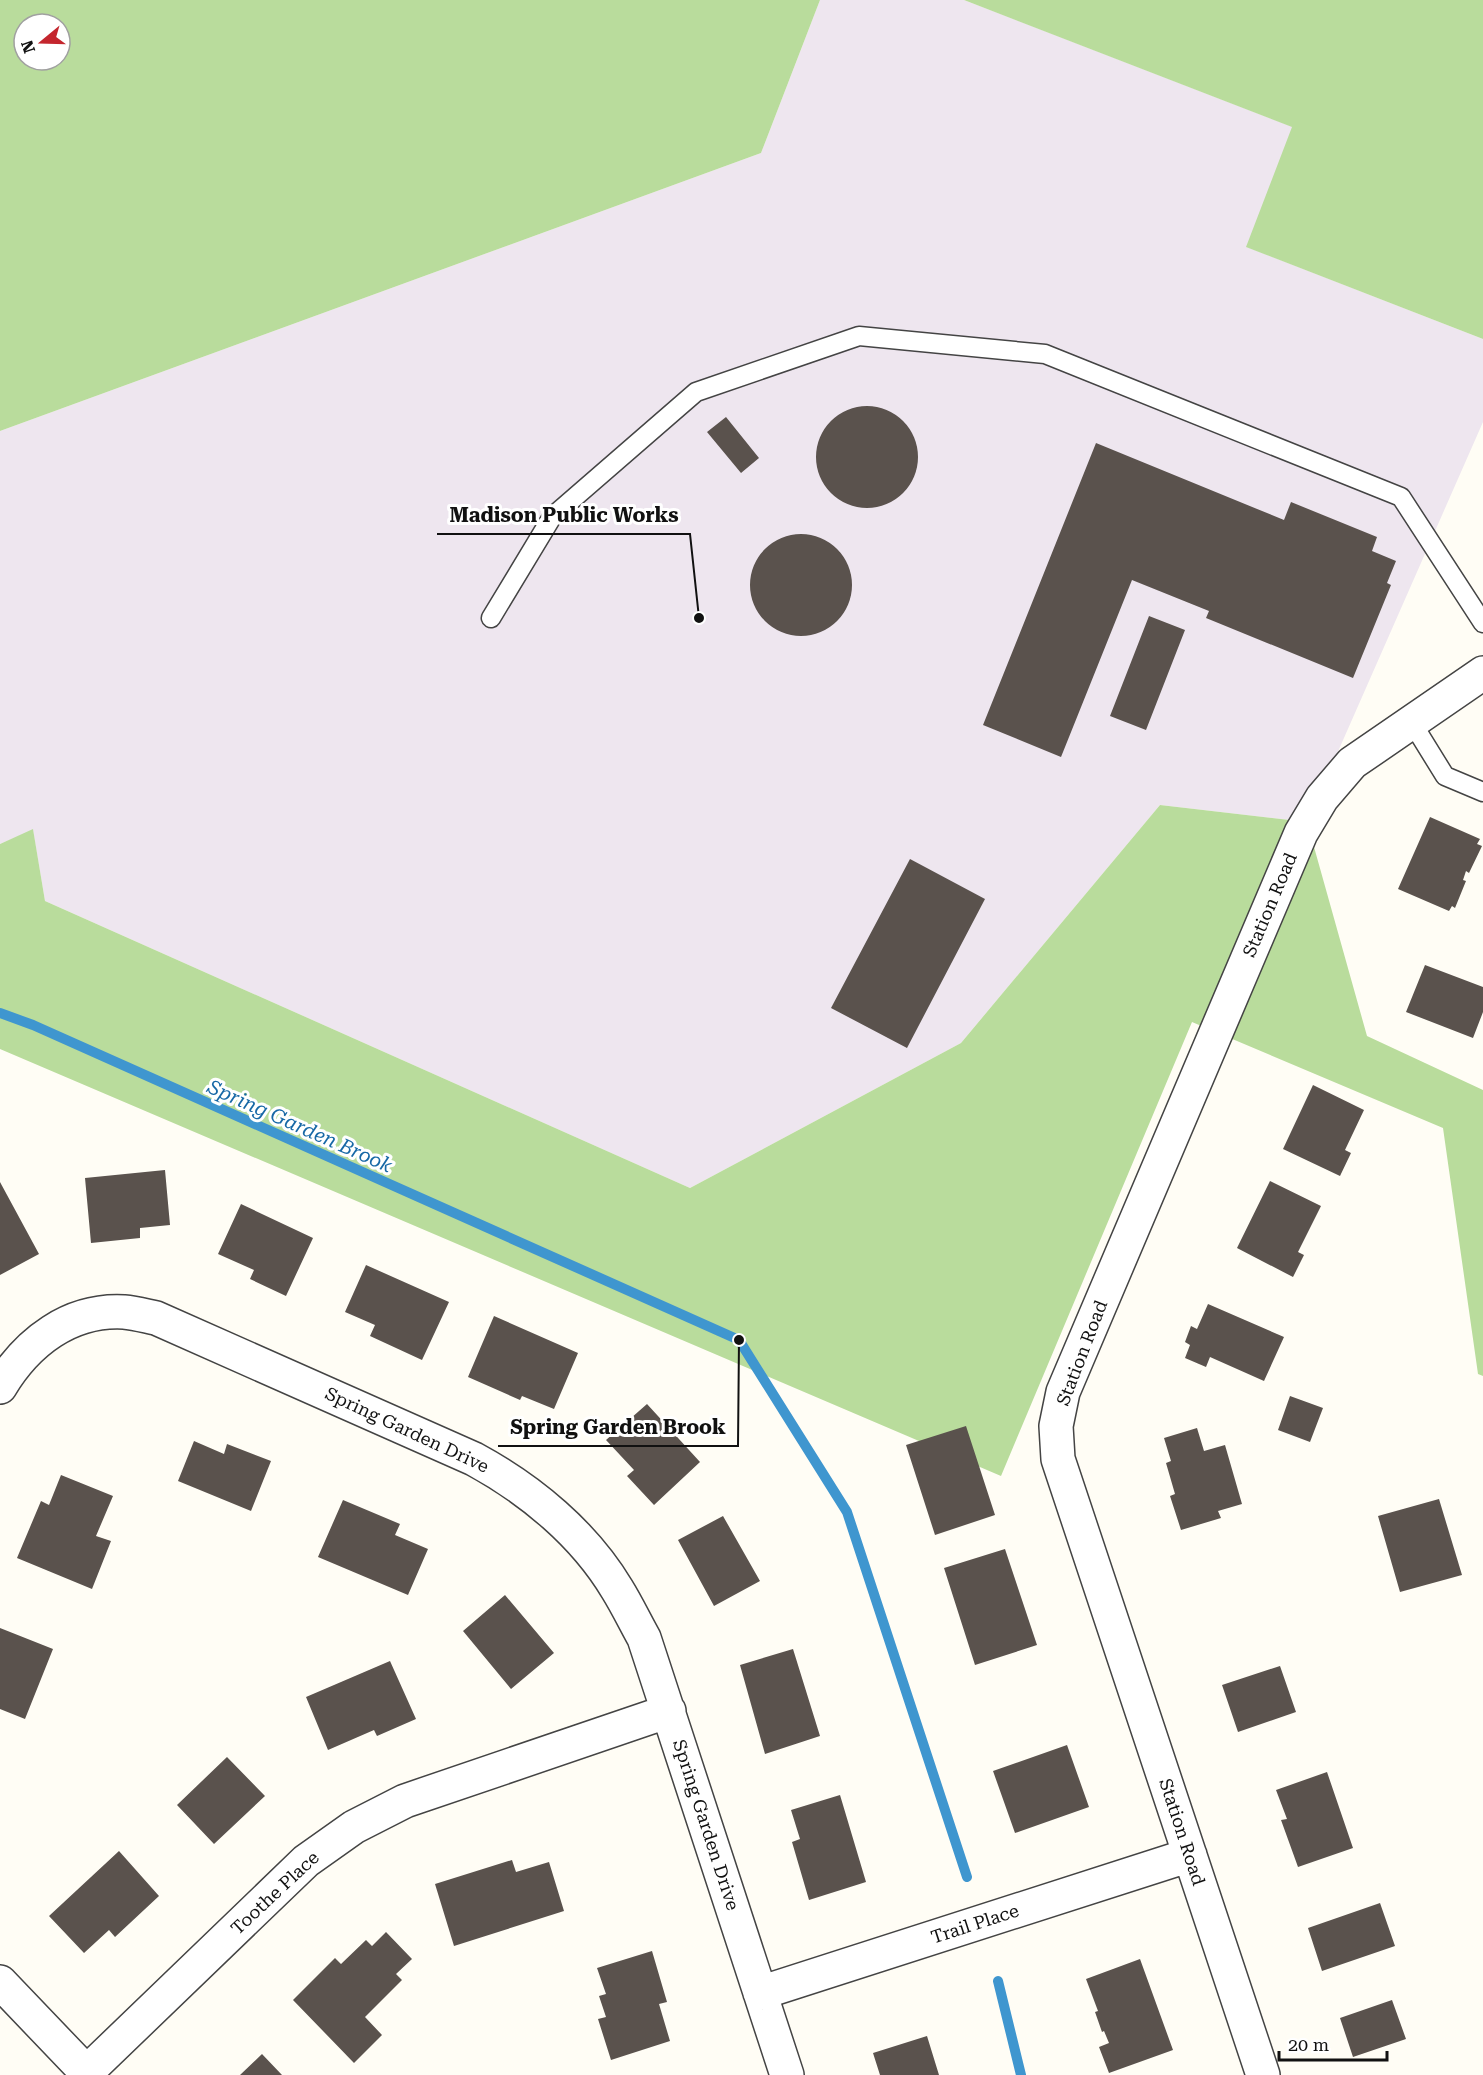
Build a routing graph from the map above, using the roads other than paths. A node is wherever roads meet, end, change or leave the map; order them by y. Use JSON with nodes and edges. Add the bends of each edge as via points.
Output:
{"nodes":[{"id":1,"x":491,"y":618,"type":"dead end"},
{"id":2,"x":1483,"y":623,"type":"edge"},
{"id":3,"x":1483,"y":673,"type":"edge"},
{"id":4,"x":1411,"y":721,"type":"junction"},
{"id":5,"x":1483,"y":792,"type":"edge"},
{"id":6,"x":0,"y":1387,"type":"edge"},
{"id":7,"x":669,"y":1711,"type":"junction"},
{"id":8,"x":1190,"y":1855,"type":"junction"},
{"id":9,"x":0,"y":1982,"type":"edge"},
{"id":10,"x":760,"y":1993,"type":"junction"},
{"id":11,"x":88,"y":2074,"type":"edge"},
{"id":12,"x":787,"y":2075,"type":"edge"},
{"id":13,"x":1263,"y":2075,"type":"edge"}],
"edges":[{"from":1,"to":2,"type":"lane","via":[[552,517],[696,392],[859,336],[1045,354],[1401,497]]},
{"from":3,"to":4,"type":"street","name":"Station Road"},
{"from":4,"to":5,"type":"lane","via":[[1445,776]]},
{"from":4,"to":8,"type":"street","name":"Station Road","via":[[1352,763],[1322,798],[1300,834],[1063,1392],[1056,1426],[1058,1459]]},
{"from":6,"to":7,"type":"street","name":"Spring Garden Drive","via":[[33,1344],[61,1326],[91,1315],[124,1312],[156,1318],[474,1459],[540,1502],[582,1542],[616,1588],[644,1638]]},
{"from":7,"to":10,"type":"street","name":"Spring Garden Drive"},
{"from":7,"to":11,"type":"street","name":"Toothe Place","via":[[405,1801],[354,1827],[306,1860]]},
{"from":8,"to":10,"type":"street","name":"Trail Place"},
{"from":8,"to":13,"type":"street","name":"Station Road"},
{"from":9,"to":11,"type":"street"},
{"from":10,"to":12,"type":"street","name":"Spring Garden Drive"}]}
